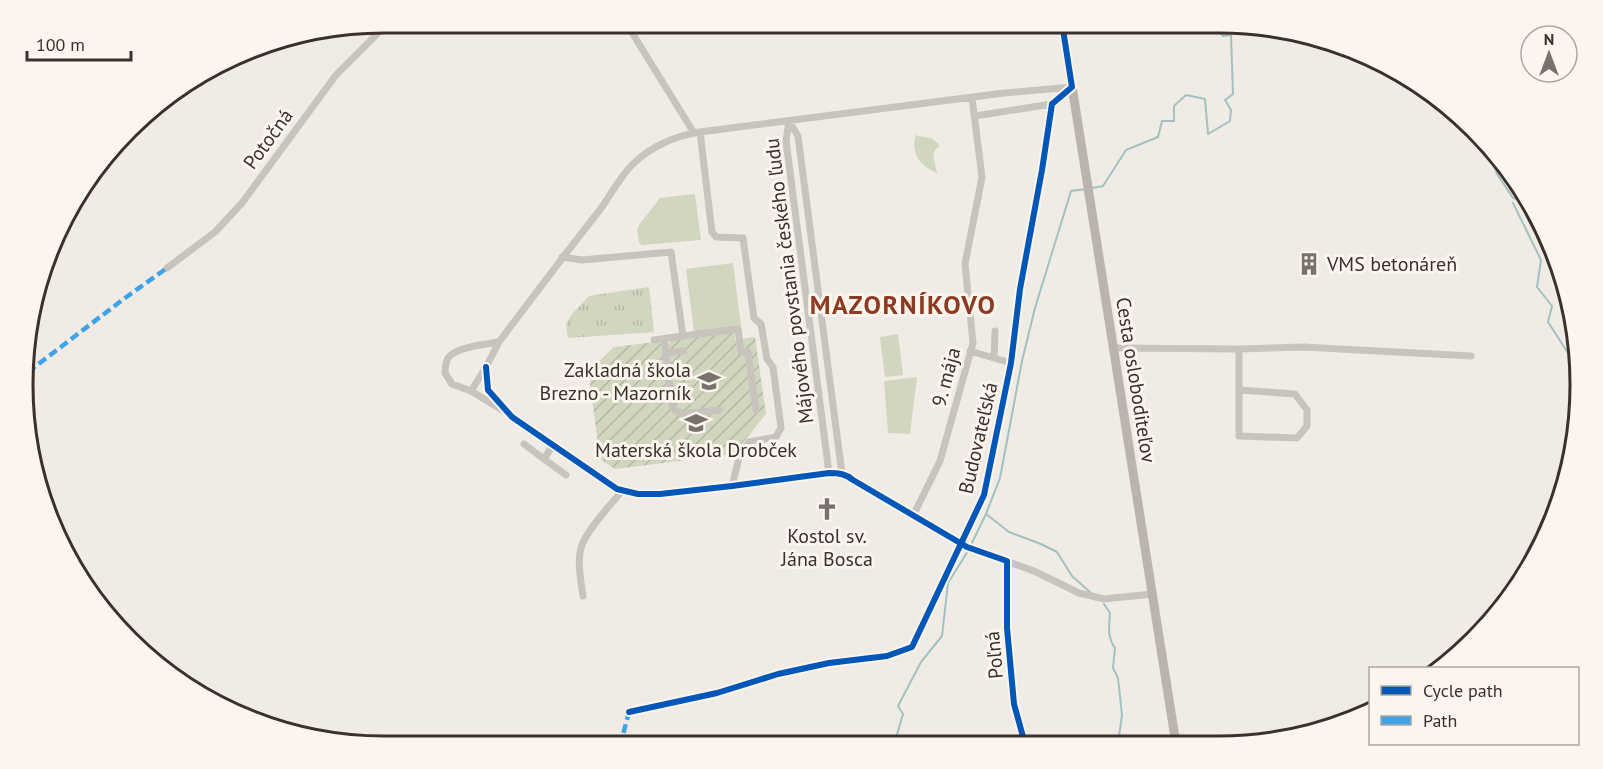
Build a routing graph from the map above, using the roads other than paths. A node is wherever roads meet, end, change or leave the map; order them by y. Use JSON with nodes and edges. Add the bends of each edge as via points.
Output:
{"nodes":[{"id":1,"x":377,"y":33,"type":"edge"},
{"id":2,"x":633,"y":33,"type":"edge"},
{"id":3,"x":1064,"y":33,"type":"edge"},
{"id":4,"x":1072,"y":87,"type":"junction"},
{"id":5,"x":972,"y":98,"type":"junction"},
{"id":6,"x":1052,"y":104,"type":"junction"},
{"id":7,"x":975,"y":116,"type":"junction"},
{"id":8,"x":789,"y":121,"type":"junction"},
{"id":9,"x":697,"y":133,"type":"junction"},
{"id":10,"x":562,"y":257,"type":"junction"},
{"id":11,"x":167,"y":268,"type":"dead end"},
{"id":12,"x":995,"y":331,"type":"dead end"},
{"id":13,"x":683,"y":336,"type":"junction"},
{"id":14,"x":664,"y":339,"type":"junction"},
{"id":15,"x":654,"y":340,"type":"dead end"},
{"id":16,"x":499,"y":342,"type":"junction"},
{"id":17,"x":1113,"y":348,"type":"junction"},
{"id":18,"x":1239,"y":349,"type":"junction"},
{"id":19,"x":683,"y":351,"type":"dead end"},
{"id":20,"x":970,"y":351,"type":"junction"},
{"id":21,"x":666,"y":353,"type":"junction"},
{"id":22,"x":1471,"y":356,"type":"dead end"},
{"id":23,"x":994,"y":358,"type":"junction"},
{"id":24,"x":1011,"y":363,"type":"junction"},
{"id":25,"x":486,"y":367,"type":"junction"},
{"id":26,"x":1239,"y":390,"type":"junction"},
{"id":27,"x":471,"y":391,"type":"junction"},
{"id":28,"x":719,"y":410,"type":"dead end"},
{"id":29,"x":756,"y":410,"type":"dead end"},
{"id":30,"x":512,"y":417,"type":"junction"},
{"id":31,"x":524,"y":444,"type":"dead end"},
{"id":32,"x":553,"y":445,"type":"junction"},
{"id":33,"x":544,"y":459,"type":"junction"},
{"id":34,"x":829,"y":473,"type":"junction"},
{"id":35,"x":842,"y":474,"type":"junction"},
{"id":36,"x":566,"y":475,"type":"dead end"},
{"id":37,"x":732,"y":486,"type":"junction"},
{"id":38,"x":623,"y":490,"type":"junction"},
{"id":39,"x":913,"y":516,"type":"junction"},
{"id":40,"x":964,"y":545,"type":"junction"},
{"id":41,"x":1007,"y":561,"type":"junction"},
{"id":42,"x":1152,"y":594,"type":"junction"},
{"id":43,"x":583,"y":596,"type":"dead end"},
{"id":44,"x":629,"y":712,"type":"dead end"},
{"id":45,"x":1023,"y":736,"type":"edge"},
{"id":46,"x":1175,"y":736,"type":"edge"}],
"edges":[{"from":1,"to":11,"type":"street","name":"Potočná","via":[[336,75],[242,204],[215,232]]},
{"from":2,"to":9,"type":"street"},
{"from":3,"to":4,"type":"main road","name":"Cesta osloboditeľov"},
{"from":4,"to":5,"type":"street","name":"Májového povstania českého ľudu"},
{"from":4,"to":6,"type":"street"},
{"from":4,"to":17,"type":"main road","name":"Cesta osloboditeľov"},
{"from":5,"to":7,"type":"street","name":"9. mája"},
{"from":5,"to":8,"type":"street","name":"Májového povstania českého ľudu"},
{"from":6,"to":7,"type":"street"},
{"from":6,"to":24,"type":"street","name":"Budovateľská"},
{"from":7,"to":20,"type":"street","name":"9. mája","via":[[982,177],[965,264]]},
{"from":8,"to":9,"type":"street","name":"Májového povstania českého ľudu"},
{"from":8,"to":34,"type":"street","name":"Májového povstania českého ľudu","via":[[786,141]]},
{"from":8,"to":35,"type":"street","via":[[798,136]]},
{"from":9,"to":10,"type":"street","name":"Májového povstania českého ľudu","via":[[667,141],[635,162]]},
{"from":9,"to":37,"type":"street","name":"Májového povstania českého ľudu","via":[[712,232],[717,237],[743,238],[754,318],[761,324],[767,358],[773,367],[781,428],[776,437],[749,442],[740,454]]},
{"from":10,"to":13,"type":"street","via":[[582,260],[671,252]]},
{"from":10,"to":16,"type":"street","name":"Májového povstania českého ľudu"},
{"from":12,"to":23,"type":"street"},
{"from":13,"to":14,"type":"street"},
{"from":13,"to":29,"type":"street","via":[[738,329],[741,352],[748,352]]},
{"from":14,"to":15,"type":"street"},
{"from":14,"to":21,"type":"street"},
{"from":16,"to":25,"type":"street","name":"Májového povstania českého ľudu"},
{"from":16,"to":27,"type":"street","via":[[474,346],[448,358],[445,373],[452,384]]},
{"from":17,"to":18,"type":"street"},
{"from":17,"to":42,"type":"main road","name":"Cesta osloboditeľov"},
{"from":18,"to":22,"type":"street","via":[[1303,347]]},
{"from":18,"to":26,"type":"street"},
{"from":19,"to":21,"type":"street"},
{"from":20,"to":23,"type":"street"},
{"from":20,"to":39,"type":"street","name":"9. mája","via":[[940,461]]},
{"from":21,"to":28,"type":"street","via":[[675,410],[682,414]]},
{"from":23,"to":24,"type":"street"},
{"from":24,"to":40,"type":"street","name":"Budovateľská","via":[[984,495]]},
{"from":25,"to":27,"type":"street","name":"Májového povstania českého ľudu"},
{"from":25,"to":30,"type":"street","via":[[488,390]]},
{"from":26,"to":26,"type":"street","via":[[1239,436],[1297,438],[1307,426],[1307,410],[1295,394]]},
{"from":27,"to":30,"type":"street"},
{"from":30,"to":32,"type":"street"},
{"from":31,"to":33,"type":"street"},
{"from":32,"to":33,"type":"street"},
{"from":32,"to":38,"type":"street"},
{"from":33,"to":36,"type":"street"},
{"from":34,"to":35,"type":"street"},
{"from":34,"to":37,"type":"street"},
{"from":35,"to":39,"type":"street"},
{"from":37,"to":38,"type":"street","via":[[660,494]]},
{"from":38,"to":43,"type":"street","via":[[581,546]]},
{"from":39,"to":40,"type":"street"},
{"from":40,"to":41,"type":"street"},
{"from":40,"to":44,"type":"street","name":"Budovateľská","via":[[912,647],[887,656],[778,674],[717,693]]},
{"from":41,"to":42,"type":"street","via":[[1079,593],[1104,599]]},
{"from":41,"to":45,"type":"street","name":"Poľná","via":[[1007,628],[1014,705]]},
{"from":42,"to":46,"type":"main road","name":"Cesta osloboditeľov"}]}
